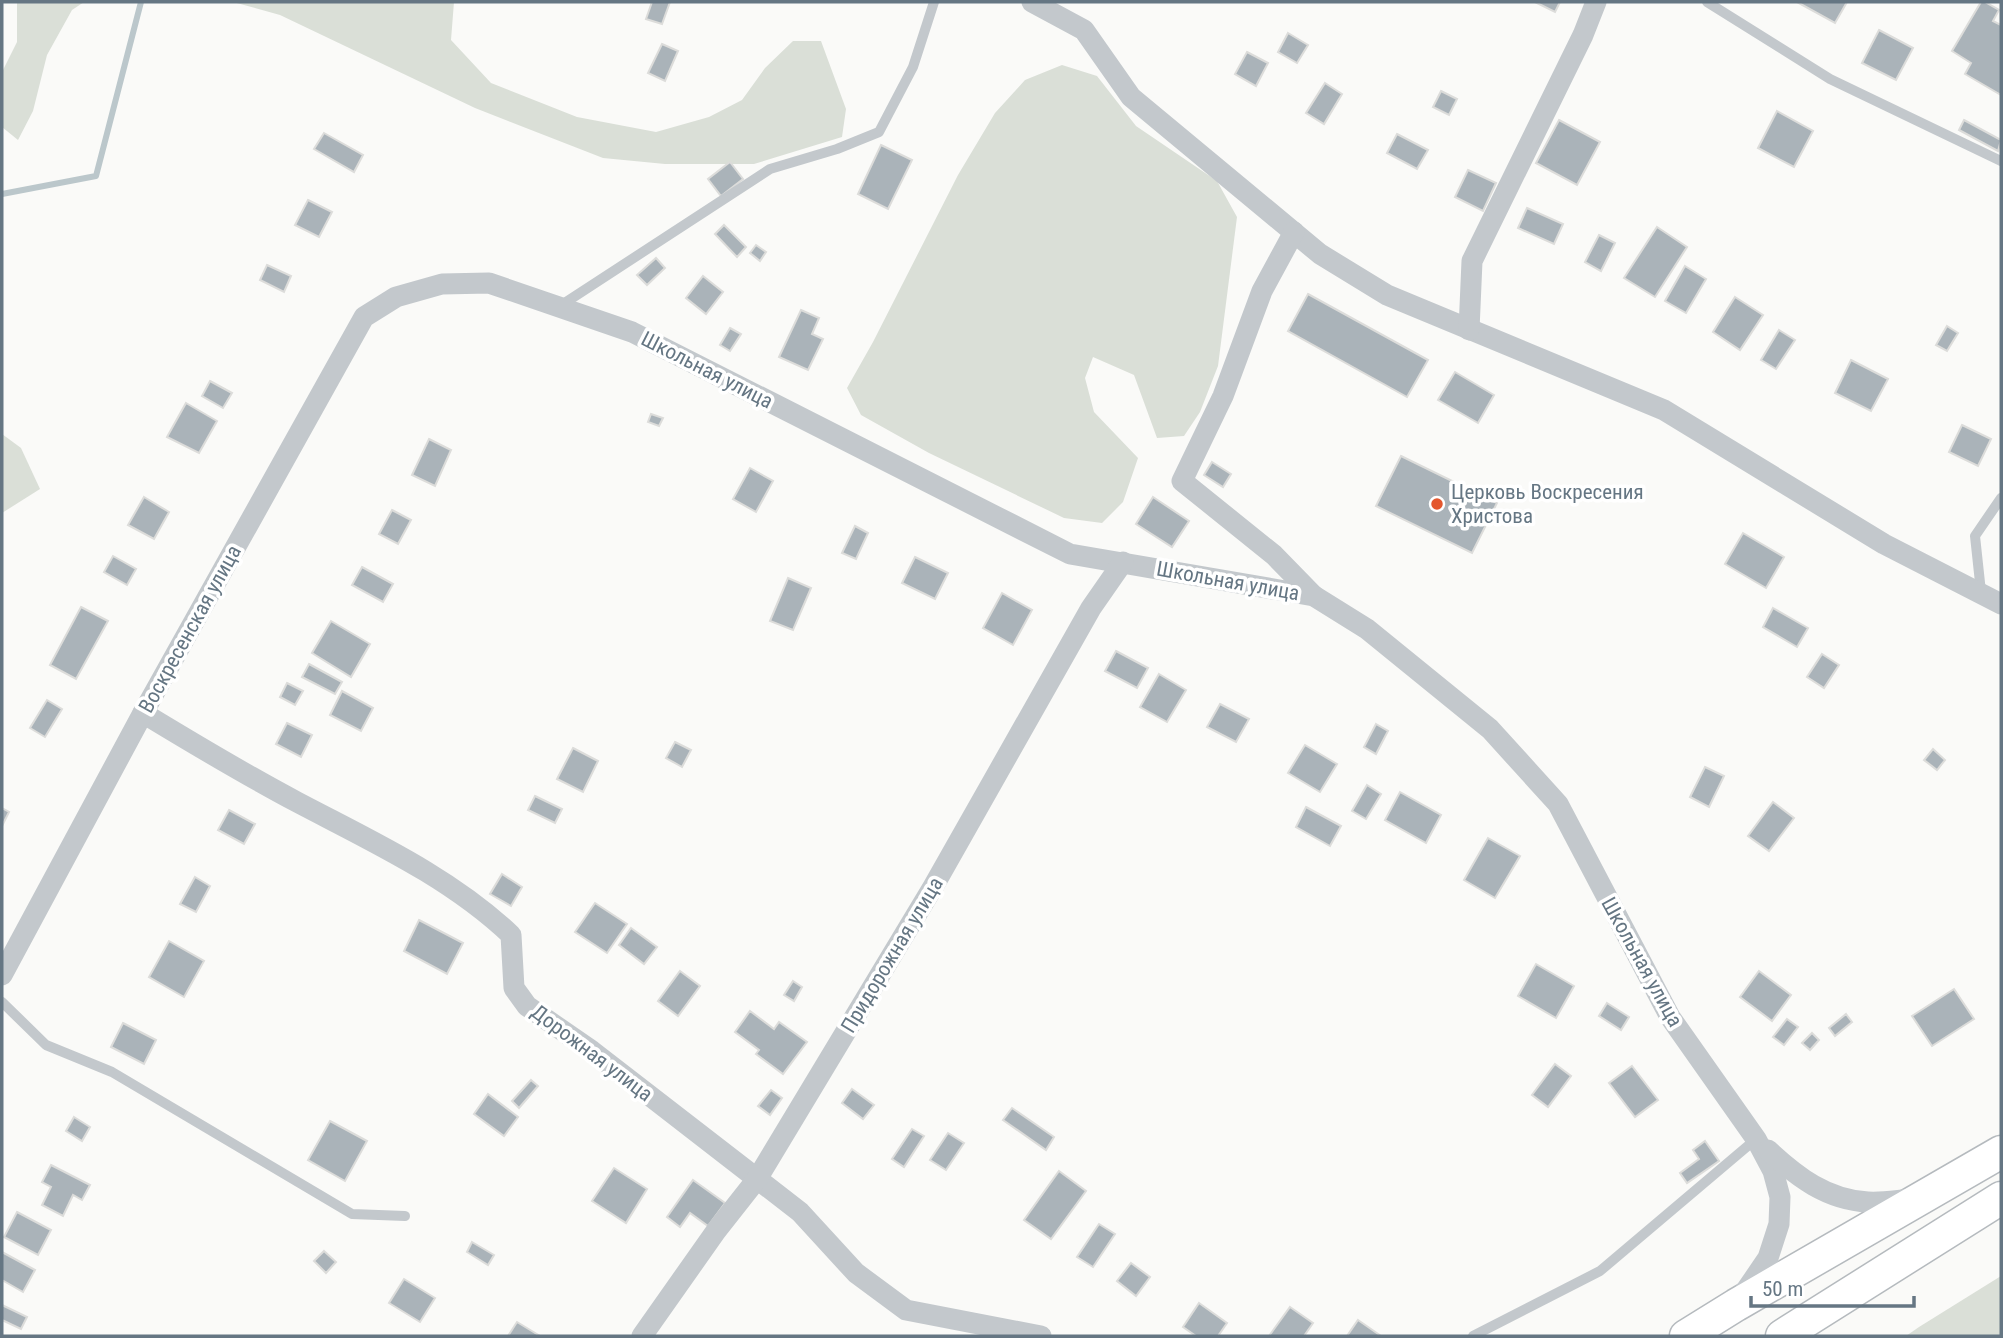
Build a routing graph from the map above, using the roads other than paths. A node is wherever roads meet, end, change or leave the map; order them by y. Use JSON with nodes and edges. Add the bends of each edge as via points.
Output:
{"nodes":[{"id":1,"x":933,"y":2,"type":"edge"},
{"id":2,"x":1032,"y":2,"type":"edge"},
{"id":3,"x":1596,"y":2,"type":"edge"},
{"id":4,"x":1707,"y":2,"type":"edge"},
{"id":5,"x":2001,"y":161,"type":"edge"},
{"id":6,"x":1294,"y":232,"type":"junction"},
{"id":7,"x":396,"y":297,"type":"joint"},
{"id":8,"x":559,"y":307,"type":"junction"},
{"id":9,"x":1469,"y":330,"type":"junction"},
{"id":10,"x":2001,"y":498,"type":"edge"},
{"id":11,"x":1123,"y":562,"type":"junction"},
{"id":12,"x":1981,"y":592,"type":"junction"},
{"id":13,"x":1314,"y":596,"type":"junction"},
{"id":14,"x":2001,"y":604,"type":"edge"},
{"id":15,"x":143,"y":713,"type":"junction"},
{"id":16,"x":2,"y":975,"type":"edge"},
{"id":17,"x":2,"y":1002,"type":"edge"},
{"id":18,"x":1756,"y":1139,"type":"junction"},
{"id":19,"x":2001,"y":1152,"type":"edge"},
{"id":20,"x":757,"y":1179,"type":"junction"},
{"id":21,"x":2001,"y":1198,"type":"edge"},
{"id":22,"x":1919,"y":1199,"type":"junction"},
{"id":23,"x":405,"y":1216,"type":"dead end"},
{"id":24,"x":1736,"y":1305,"type":"junction"},
{"id":25,"x":642,"y":1336,"type":"edge"},
{"id":26,"x":1041,"y":1336,"type":"edge"},
{"id":27,"x":1473,"y":1336,"type":"edge"},
{"id":28,"x":1686,"y":1336,"type":"edge"},
{"id":29,"x":1782,"y":1336,"type":"edge"}],
"edges":[{"from":1,"to":8,"type":"lane","via":[[913,67],[879,132],[770,169]]},
{"from":2,"to":6,"type":"street","via":[[1084,30],[1131,97]]},
{"from":3,"to":9,"type":"street","via":[[1472,261]]},
{"from":4,"to":5,"type":"lane","via":[[1830,79]]},
{"from":6,"to":9,"type":"street","via":[[1320,254],[1387,295]]},
{"from":6,"to":13,"type":"street","via":[[1262,291],[1223,396],[1182,481],[1274,555]]},
{"from":7,"to":8,"type":"street","name":"Школьная улица","via":[[442,284],[488,283]]},
{"from":7,"to":15,"type":"street","name":"Воскресенская улица","via":[[364,317]]},
{"from":8,"to":11,"type":"street","name":"Школьная улица","via":[[632,332],[1070,554]]},
{"from":9,"to":12,"type":"street","via":[[1664,410],[1884,544]]},
{"from":10,"to":12,"type":"lane","via":[[1975,536]]},
{"from":11,"to":13,"type":"street","name":"Школьная улица"},
{"from":11,"to":20,"type":"street","name":"Придорожная улица","via":[[1091,608],[933,887]]},
{"from":12,"to":14,"type":"street"},
{"from":13,"to":18,"type":"street","name":"Школьная улица","via":[[1367,629],[1490,729],[1558,804],[1670,1017]]},
{"from":15,"to":16,"type":"street","name":"Воскресенская улица"},
{"from":15,"to":20,"type":"street","name":"Дорожная улица","via":[[240,772],[404,858],[485,910],[511,935],[514,988],[527,1006]]},
{"from":17,"to":23,"type":"lane","via":[[47,1045],[112,1072],[352,1214]]},
{"from":18,"to":22,"type":"street","via":[[1791,1171],[1838,1197],[1869,1202]]},
{"from":18,"to":24,"type":"street","name":"Школьная улица","via":[[1773,1171],[1780,1197],[1779,1224],[1768,1258]]},
{"from":18,"to":27,"type":"lane","via":[[1600,1271]]},
{"from":19,"to":22,"type":"main road"},
{"from":20,"to":25,"type":"street","name":"Придорожная улица"},
{"from":20,"to":26,"type":"street","name":"Дорожная улица","via":[[800,1212],[856,1273],[906,1310]]},
{"from":21,"to":29,"type":"main road"},
{"from":22,"to":24,"type":"main road"},
{"from":24,"to":28,"type":"main road"}]}
